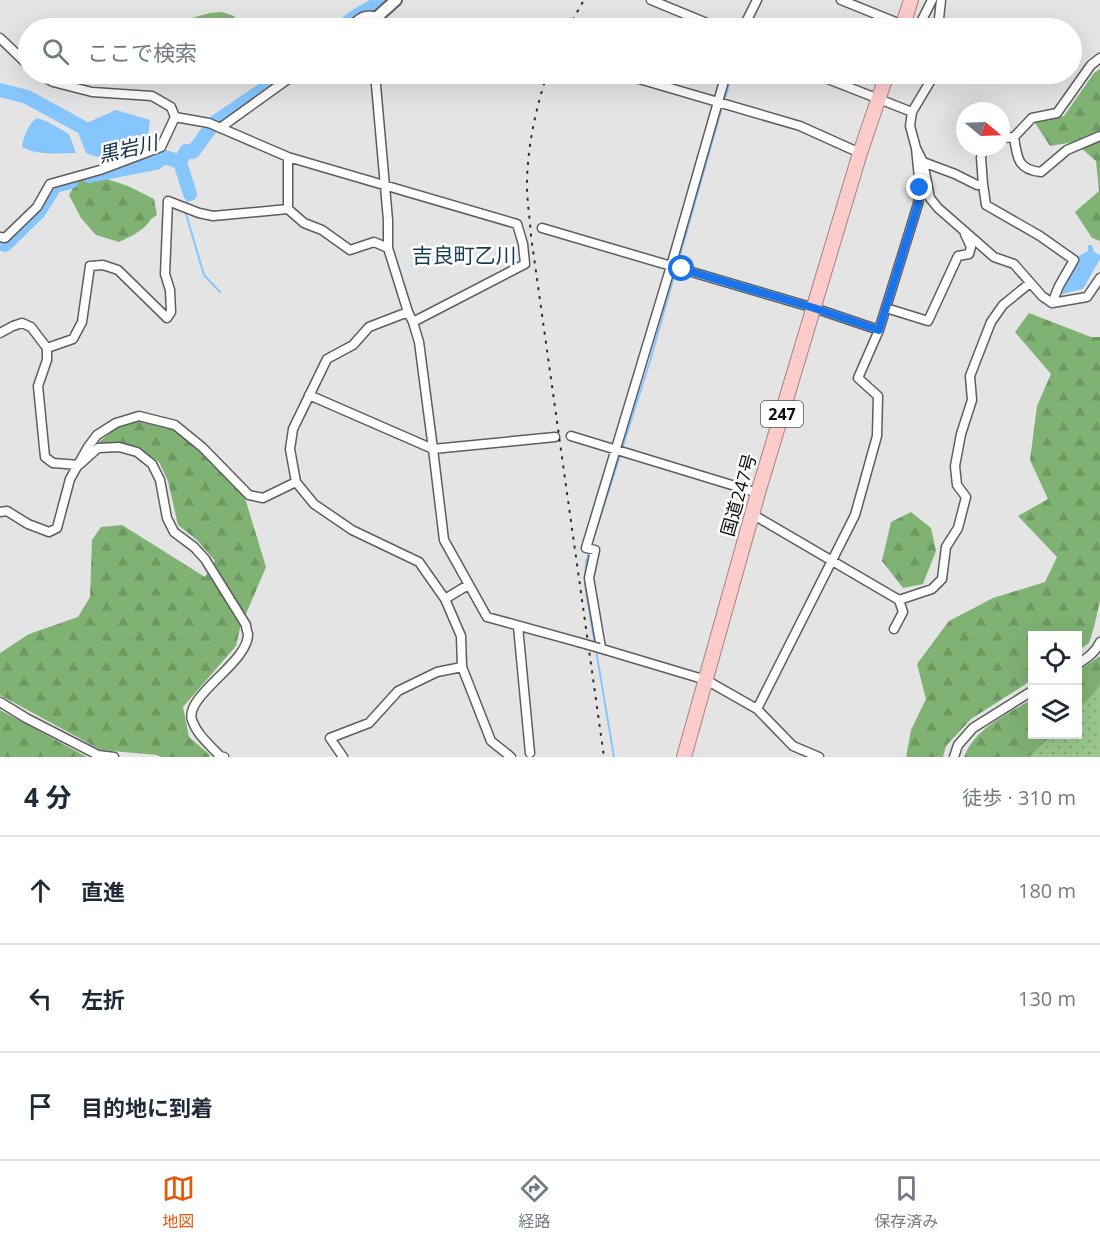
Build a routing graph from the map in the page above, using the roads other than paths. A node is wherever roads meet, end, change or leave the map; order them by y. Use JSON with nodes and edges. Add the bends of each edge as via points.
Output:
{"nodes":[{"id":1,"x":396,"y":0,"type":"edge"},
{"id":2,"x":651,"y":0,"type":"edge"},
{"id":3,"x":757,"y":0,"type":"edge"},
{"id":4,"x":841,"y":0,"type":"edge"},
{"id":5,"x":911,"y":0,"type":"edge"},
{"id":6,"x":932,"y":0,"type":"edge"},
{"id":7,"x":941,"y":0,"type":"edge"},
{"id":8,"x":360,"y":18,"type":"edge"},
{"id":9,"x":372,"y":18,"type":"edge"},
{"id":10,"x":378,"y":18,"type":"edge"},
{"id":11,"x":695,"y":18,"type":"edge"},
{"id":12,"x":748,"y":18,"type":"edge"},
{"id":13,"x":882,"y":18,"type":"edge"},
{"id":14,"x":905,"y":18,"type":"edge"},
{"id":15,"x":923,"y":18,"type":"edge"},
{"id":16,"x":939,"y":18,"type":"edge"},
{"id":17,"x":0,"y":38,"type":"edge"},
{"id":18,"x":18,"y":55,"type":"edge"},
{"id":19,"x":1100,"y":58,"type":"edge"},
{"id":20,"x":1082,"y":78,"type":"edge"},
{"id":21,"x":61,"y":84,"type":"edge"},
{"id":22,"x":281,"y":84,"type":"edge"},
{"id":23,"x":376,"y":84,"type":"edge"},
{"id":24,"x":657,"y":84,"type":"edge"},
{"id":25,"x":724,"y":84,"type":"edge"},
{"id":26,"x":841,"y":84,"type":"edge"},
{"id":27,"x":884,"y":84,"type":"edge"},
{"id":28,"x":929,"y":84,"type":"edge"},
{"id":29,"x":1078,"y":84,"type":"edge"},
{"id":30,"x":879,"y":99,"type":"junction"},
{"id":31,"x":719,"y":102,"type":"junction"},
{"id":32,"x":912,"y":112,"type":"junction"},
{"id":33,"x":175,"y":117,"type":"junction"},
{"id":34,"x":220,"y":128,"type":"junction"},
{"id":35,"x":1100,"y":136,"type":"edge"},
{"id":36,"x":1010,"y":137,"type":"edge"},
{"id":37,"x":1014,"y":137,"type":"junction"},
{"id":38,"x":916,"y":148,"type":"junction"},
{"id":39,"x":860,"y":153,"type":"junction"},
{"id":40,"x":981,"y":156,"type":"edge"},
{"id":41,"x":288,"y":157,"type":"junction"},
{"id":42,"x":923,"y":162,"type":"junction"},
{"id":43,"x":982,"y":184,"type":"junction"},
{"id":44,"x":385,"y":186,"type":"junction"},
{"id":45,"x":288,"y":208,"type":"junction"},
{"id":46,"x":542,"y":228,"type":"dead end"},
{"id":47,"x":964,"y":231,"type":"junction"},
{"id":48,"x":0,"y":237,"type":"edge"},
{"id":49,"x":388,"y":248,"type":"junction"},
{"id":50,"x":672,"y":266,"type":"junction"},
{"id":51,"x":1100,"y":278,"type":"edge"},
{"id":52,"x":1030,"y":283,"type":"junction"},
{"id":53,"x":1052,"y":303,"type":"junction"},
{"id":54,"x":814,"y":308,"type":"junction"},
{"id":55,"x":886,"y":308,"type":"junction"},
{"id":56,"x":408,"y":312,"type":"junction"},
{"id":57,"x":413,"y":322,"type":"junction"},
{"id":58,"x":879,"y":330,"type":"junction"},
{"id":59,"x":0,"y":333,"type":"edge"},
{"id":60,"x":47,"y":348,"type":"junction"},
{"id":61,"x":309,"y":395,"type":"junction"},
{"id":62,"x":571,"y":436,"type":"dead end"},
{"id":63,"x":555,"y":437,"type":"dead end"},
{"id":64,"x":433,"y":449,"type":"junction"},
{"id":65,"x":616,"y":450,"type":"junction"},
{"id":66,"x":79,"y":465,"type":"junction"},
{"id":67,"x":296,"y":482,"type":"junction"},
{"id":68,"x":758,"y":493,"type":"junction"},
{"id":69,"x":0,"y":512,"type":"edge"},
{"id":70,"x":752,"y":514,"type":"junction"},
{"id":71,"x":832,"y":562,"type":"junction"},
{"id":72,"x":468,"y":585,"type":"junction"},
{"id":73,"x":445,"y":599,"type":"junction"},
{"id":74,"x":899,"y":600,"type":"junction"},
{"id":75,"x":518,"y":626,"type":"junction"},
{"id":76,"x":894,"y":629,"type":"dead end"},
{"id":77,"x":1100,"y":642,"type":"edge"},
{"id":78,"x":600,"y":648,"type":"junction"},
{"id":79,"x":1082,"y":661,"type":"edge"},
{"id":80,"x":462,"y":667,"type":"junction"},
{"id":81,"x":706,"y":680,"type":"junction"},
{"id":82,"x":1028,"y":694,"type":"edge"},
{"id":83,"x":0,"y":702,"type":"edge"},
{"id":84,"x":757,"y":709,"type":"junction"},
{"id":85,"x":530,"y":753,"type":"dead end"},
{"id":86,"x":114,"y":757,"type":"edge"},
{"id":87,"x":224,"y":757,"type":"edge"},
{"id":88,"x":342,"y":757,"type":"edge"},
{"id":89,"x":511,"y":757,"type":"edge"},
{"id":90,"x":684,"y":757,"type":"edge"},
{"id":91,"x":819,"y":757,"type":"edge"},
{"id":92,"x":954,"y":757,"type":"edge"}],
"edges":[{"from":1,"to":10,"type":"street"},
{"from":2,"to":11,"type":"street"},
{"from":3,"to":12,"type":"street"},
{"from":4,"to":13,"type":"street"},
{"from":5,"to":14,"type":"highway"},
{"from":6,"to":15,"type":"street"},
{"from":7,"to":16,"type":"street"},
{"from":8,"to":9,"type":"street","via":[[363,15]]},
{"from":17,"to":18,"type":"street"},
{"from":19,"to":20,"type":"street"},
{"from":21,"to":33,"type":"street","via":[[92,92],[152,96],[171,106]]},
{"from":22,"to":34,"type":"street"},
{"from":23,"to":44,"type":"street"},
{"from":24,"to":31,"type":"street"},
{"from":25,"to":31,"type":"street"},
{"from":26,"to":30,"type":"street"},
{"from":27,"to":30,"type":"highway","name":"国道247号","number":"247"},
{"from":28,"to":32,"type":"street"},
{"from":29,"to":37,"type":"street","via":[[1057,113],[1032,117]]},
{"from":30,"to":32,"type":"street"},
{"from":30,"to":39,"type":"highway","name":"国道247号","number":"247"},
{"from":31,"to":39,"type":"street","via":[[800,126]]},
{"from":31,"to":50,"type":"street"},
{"from":32,"to":38,"type":"street","via":[[909,126]]},
{"from":33,"to":34,"type":"street"},
{"from":33,"to":48,"type":"street","via":[[161,147],[51,184],[37,207],[5,238]]},
{"from":34,"to":41,"type":"street"},
{"from":35,"to":37,"type":"street","via":[[1067,150],[1041,172],[1028,171],[1021,164]]},
{"from":36,"to":37,"type":"street"},
{"from":38,"to":42,"type":"street"},
{"from":38,"to":55,"type":"street","via":[[918,204]]},
{"from":39,"to":54,"type":"highway","name":"国道247号","number":"247"},
{"from":40,"to":43,"type":"street"},
{"from":41,"to":44,"type":"street"},
{"from":41,"to":45,"type":"street"},
{"from":42,"to":43,"type":"street"},
{"from":42,"to":47,"type":"street","via":[[930,198]]},
{"from":43,"to":53,"type":"street","via":[[986,205],[1074,260]]},
{"from":44,"to":49,"type":"street"},
{"from":44,"to":57,"type":"street","via":[[518,224],[524,244],[525,264]]},
{"from":45,"to":49,"type":"street","via":[[304,224],[322,230],[350,250],[374,242]]},
{"from":45,"to":60,"type":"street","via":[[213,216],[168,201],[165,274],[171,290],[171,312],[167,318],[117,270],[90,266],[82,322],[73,339]]},
{"from":46,"to":50,"type":"street"},
{"from":47,"to":52,"type":"street","via":[[994,257],[1014,264]]},
{"from":47,"to":55,"type":"street","via":[[971,247],[969,254],[958,256],[928,321]]},
{"from":49,"to":56,"type":"street"},
{"from":50,"to":54,"type":"street"},
{"from":50,"to":65,"type":"street"},
{"from":51,"to":53,"type":"street","via":[[1087,297]]},
{"from":52,"to":53,"type":"street"},
{"from":52,"to":74,"type":"street","via":[[1003,305],[992,322],[970,376],[972,400],[955,466],[957,485],[966,497],[958,528],[946,547],[942,579],[932,589]]},
{"from":54,"to":58,"type":"street"},
{"from":54,"to":68,"type":"highway","name":"国道247号","number":"247"},
{"from":55,"to":58,"type":"street"},
{"from":56,"to":57,"type":"street"},
{"from":56,"to":61,"type":"street","via":[[369,327],[353,345],[327,359]]},
{"from":57,"to":64,"type":"street"},
{"from":58,"to":71,"type":"street","via":[[858,378],[878,396],[877,436],[855,515]]},
{"from":59,"to":60,"type":"street","via":[[22,323],[31,327]]},
{"from":60,"to":66,"type":"street","via":[[38,386],[45,457],[53,463]]},
{"from":61,"to":64,"type":"street"},
{"from":61,"to":67,"type":"street","via":[[293,429],[290,449]]},
{"from":62,"to":65,"type":"street"},
{"from":63,"to":64,"type":"street"},
{"from":64,"to":72,"type":"street","via":[[444,540]]},
{"from":65,"to":68,"type":"street"},
{"from":65,"to":78,"type":"street","via":[[591,549],[590,578]]},
{"from":66,"to":67,"type":"street","via":[[97,435],[116,423],[139,416],[175,425],[249,495],[263,498]]},
{"from":66,"to":69,"type":"street","via":[[70,479],[57,528],[49,532],[7,511]]},
{"from":66,"to":87,"type":"street","via":[[98,448],[119,447],[137,452],[152,464],[174,532],[206,559],[246,625],[244,648],[190,713],[200,735]]},
{"from":67,"to":73,"type":"street","via":[[314,504],[352,530],[419,562]]},
{"from":68,"to":70,"type":"highway","name":"国道247号","number":"247"},
{"from":70,"to":71,"type":"street"},
{"from":70,"to":81,"type":"highway","name":"国道247号","number":"247"},
{"from":71,"to":74,"type":"street"},
{"from":71,"to":84,"type":"street"},
{"from":72,"to":73,"type":"street"},
{"from":72,"to":75,"type":"street","via":[[487,617]]},
{"from":73,"to":80,"type":"street","via":[[461,636]]},
{"from":74,"to":76,"type":"street","via":[[903,612]]},
{"from":75,"to":78,"type":"street","bridge":true},
{"from":75,"to":85,"type":"street"},
{"from":77,"to":79,"type":"street"},
{"from":78,"to":81,"type":"street"},
{"from":80,"to":88,"type":"street","via":[[437,672],[398,691],[369,723],[330,738]]},
{"from":80,"to":89,"type":"street","via":[[491,741]]},
{"from":81,"to":84,"type":"street"},
{"from":81,"to":90,"type":"highway","name":"国道247号","number":"247"},
{"from":82,"to":92,"type":"street","via":[[973,728],[958,745]]},
{"from":83,"to":86,"type":"street","via":[[98,755]]},
{"from":84,"to":91,"type":"street","via":[[793,746]]}]}
